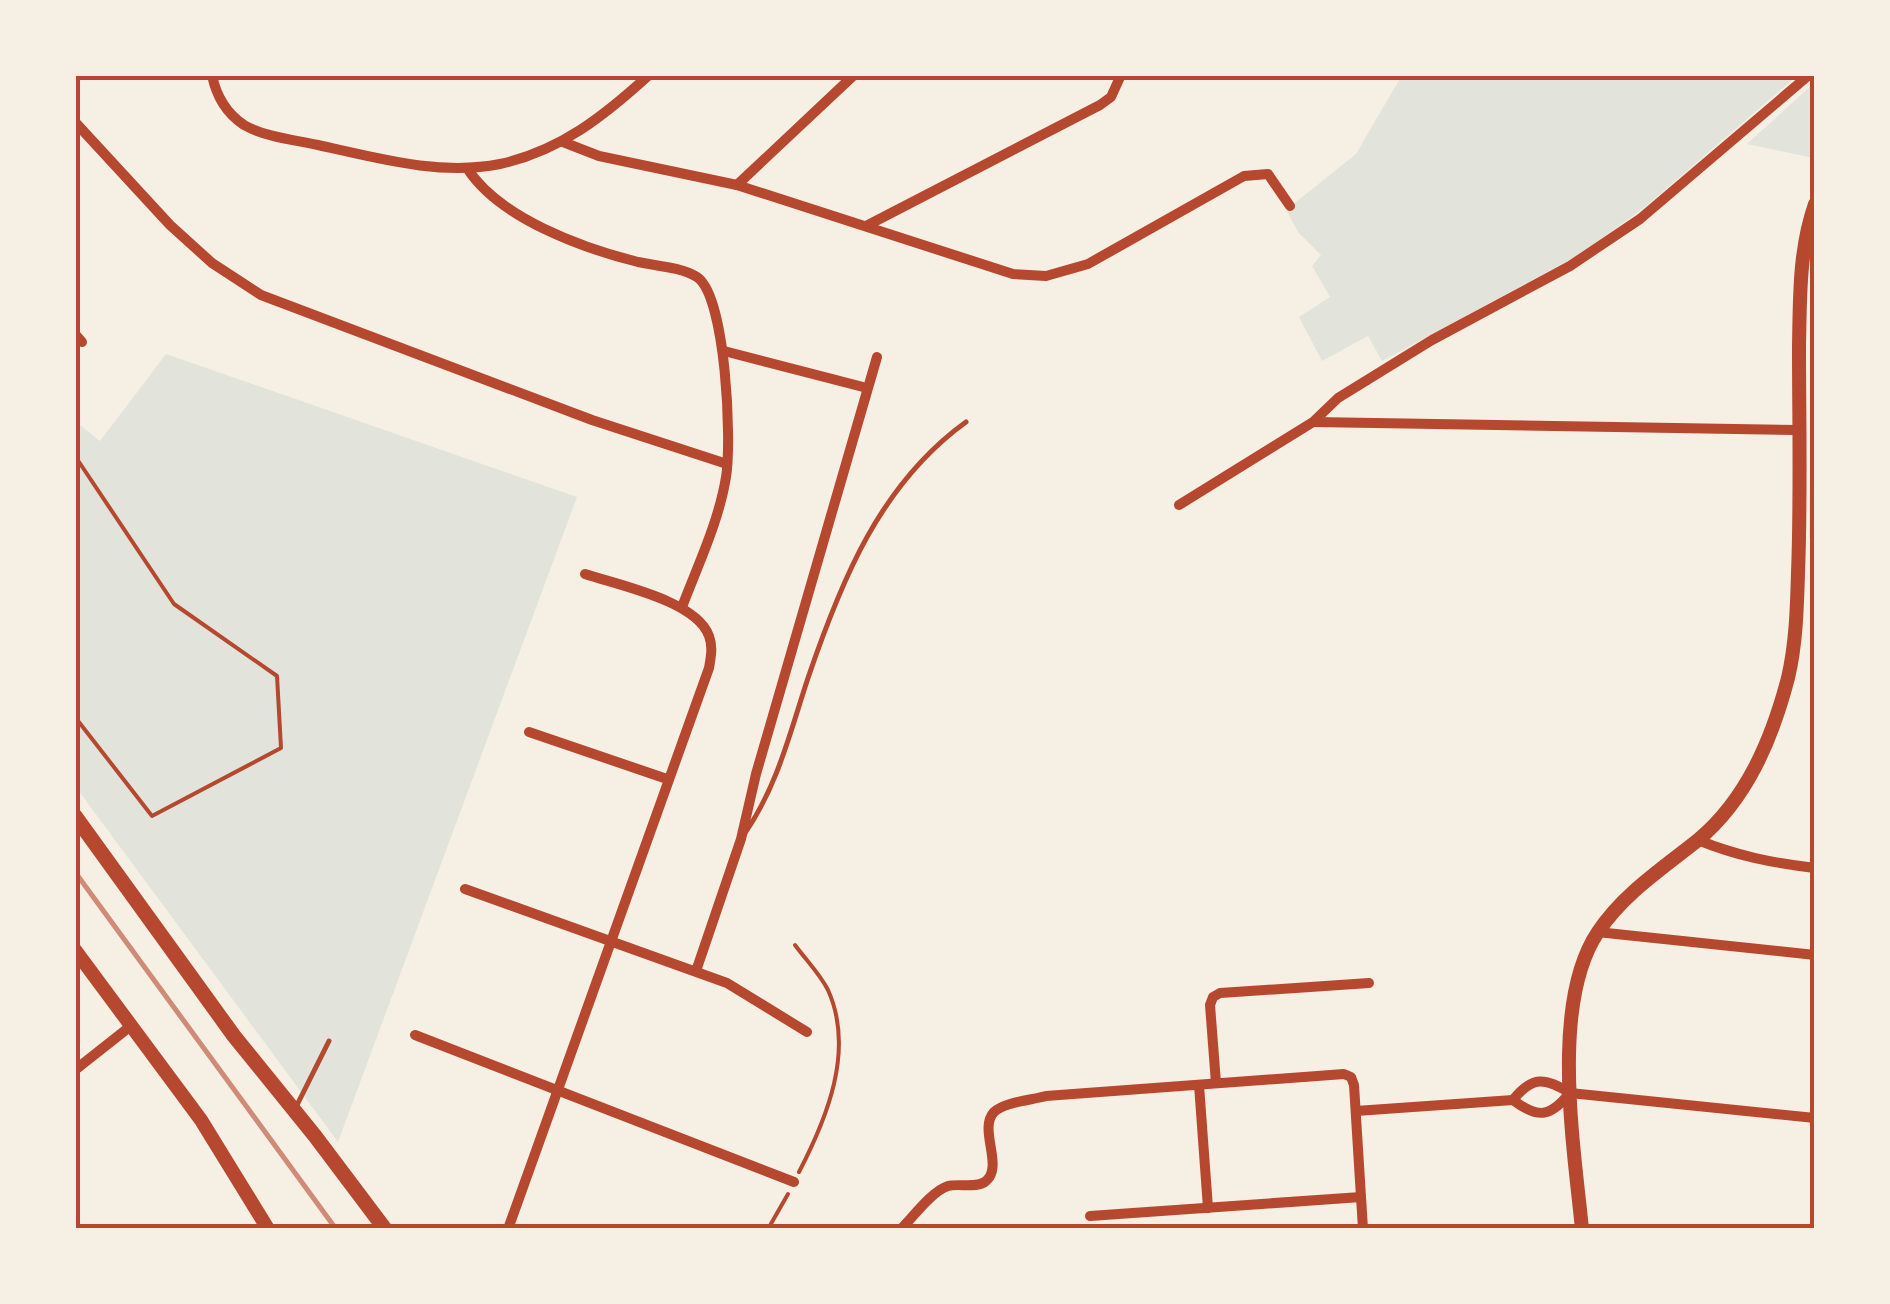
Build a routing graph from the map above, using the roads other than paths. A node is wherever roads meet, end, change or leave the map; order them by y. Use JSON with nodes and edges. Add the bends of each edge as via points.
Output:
{"nodes":[{"id":1,"x":212,"y":75,"type":"edge"},
{"id":2,"x":649,"y":75,"type":"edge"},
{"id":3,"x":854,"y":75,"type":"edge"},
{"id":4,"x":1122,"y":75,"type":"edge"},
{"id":5,"x":1809,"y":75,"type":"edge"},
{"id":6,"x":75,"y":122,"type":"edge"},
{"id":7,"x":563,"y":142,"type":"junction"},
{"id":8,"x":467,"y":168,"type":"junction"},
{"id":9,"x":737,"y":185,"type":"junction"},
{"id":10,"x":1815,"y":204,"type":"edge"},
{"id":11,"x":1290,"y":206,"type":"dead end"},
{"id":12,"x":868,"y":224,"type":"junction"},
{"id":13,"x":724,"y":351,"type":"junction"},
{"id":14,"x":877,"y":357,"type":"dead end"},
{"id":15,"x":866,"y":388,"type":"junction"},
{"id":16,"x":966,"y":422,"type":"dead end"},
{"id":17,"x":1313,"y":422,"type":"junction"},
{"id":18,"x":1798,"y":430,"type":"junction"},
{"id":19,"x":727,"y":464,"type":"junction"},
{"id":20,"x":1179,"y":506,"type":"dead end"},
{"id":21,"x":585,"y":574,"type":"dead end"},
{"id":22,"x":682,"y":607,"type":"junction"},
{"id":23,"x":528,"y":732,"type":"dead end"},
{"id":24,"x":667,"y":779,"type":"junction"},
{"id":25,"x":75,"y":816,"type":"edge"},
{"id":26,"x":740,"y":840,"type":"junction"},
{"id":27,"x":1698,"y":840,"type":"junction"},
{"id":28,"x":1815,"y":868,"type":"edge"},
{"id":29,"x":465,"y":890,"type":"dead end"},
{"id":30,"x":1597,"y":932,"type":"junction"},
{"id":31,"x":610,"y":940,"type":"junction"},
{"id":32,"x":75,"y":950,"type":"edge"},
{"id":33,"x":1815,"y":955,"type":"edge"},
{"id":34,"x":696,"y":972,"type":"junction"},
{"id":35,"x":1368,"y":983,"type":"dead end"},
{"id":36,"x":132,"y":1025,"type":"junction"},
{"id":37,"x":807,"y":1032,"type":"dead end"},
{"id":38,"x":415,"y":1035,"type":"dead end"},
{"id":39,"x":329,"y":1041,"type":"dead end"},
{"id":40,"x":75,"y":1070,"type":"edge"},
{"id":41,"x":1216,"y":1083,"type":"junction"},
{"id":42,"x":1199,"y":1085,"type":"junction"},
{"id":43,"x":556,"y":1092,"type":"junction"},
{"id":44,"x":1570,"y":1093,"type":"junction"},
{"id":45,"x":1513,"y":1100,"type":"junction"},
{"id":46,"x":294,"y":1109,"type":"junction"},
{"id":47,"x":1356,"y":1111,"type":"junction"},
{"id":48,"x":1815,"y":1118,"type":"edge"},
{"id":49,"x":794,"y":1182,"type":"road end"},
{"id":50,"x":1361,"y":1198,"type":"junction"},
{"id":51,"x":1208,"y":1208,"type":"junction"},
{"id":52,"x":1090,"y":1216,"type":"dead end"},
{"id":53,"x":268,"y":1229,"type":"edge"},
{"id":54,"x":384,"y":1229,"type":"edge"},
{"id":55,"x":508,"y":1229,"type":"edge"},
{"id":56,"x":901,"y":1229,"type":"edge"},
{"id":57,"x":1364,"y":1229,"type":"edge"},
{"id":58,"x":1582,"y":1229,"type":"edge"}],
"edges":[{"from":1,"to":8,"type":"street","via":[[226,109],[245,126],[388,160]]},
{"from":2,"to":7,"type":"street"},
{"from":3,"to":9,"type":"street"},
{"from":4,"to":12,"type":"street","via":[[1100,105]]},
{"from":5,"to":17,"type":"street","via":[[1640,219],[1338,398]]},
{"from":6,"to":19,"type":"street","via":[[184,238],[261,295]]},
{"from":7,"to":8,"type":"street","via":[[501,164]]},
{"from":7,"to":9,"type":"street"},
{"from":8,"to":13,"type":"street","via":[[485,191],[546,230],[700,279],[710,293]]},
{"from":9,"to":12,"type":"street"},
{"from":10,"to":18,"type":"street","via":[[1800,271]]},
{"from":11,"to":12,"type":"street","via":[[1268,174],[1244,176],[1088,264],[1046,276],[994,269]]},
{"from":13,"to":15,"type":"street"},
{"from":13,"to":19,"type":"street"},
{"from":14,"to":15,"type":"street"},
{"from":15,"to":26,"type":"street"},
{"from":16,"to":26,"type":"lane","via":[[915,465],[873,523],[832,615],[774,782]]},
{"from":17,"to":18,"type":"street"},
{"from":17,"to":20,"type":"street"},
{"from":18,"to":27,"type":"street","via":[[1800,540],[1789,674],[1750,777]]},
{"from":19,"to":22,"type":"street","via":[[714,522]]},
{"from":21,"to":22,"type":"street"},
{"from":22,"to":24,"type":"street","via":[[705,628],[712,653]]},
{"from":23,"to":24,"type":"street"},
{"from":24,"to":31,"type":"street"},
{"from":25,"to":46,"type":"main road"},
{"from":26,"to":34,"type":"street"},
{"from":27,"to":28,"type":"street","via":[[1749,858]]},
{"from":27,"to":30,"type":"street","via":[[1650,875]]},
{"from":29,"to":31,"type":"street"},
{"from":30,"to":33,"type":"street"},
{"from":30,"to":44,"type":"street","via":[[1568,1030]]},
{"from":31,"to":34,"type":"street"},
{"from":31,"to":43,"type":"street"},
{"from":32,"to":36,"type":"street"},
{"from":34,"to":37,"type":"street","via":[[727,983]]},
{"from":35,"to":41,"type":"street","via":[[1213,997]]},
{"from":36,"to":40,"type":"street"},
{"from":36,"to":53,"type":"street"},
{"from":38,"to":43,"type":"street"},
{"from":39,"to":46,"type":"lane"},
{"from":41,"to":42,"type":"street"},
{"from":41,"to":47,"type":"street","via":[[1344,1074],[1354,1084]]},
{"from":42,"to":51,"type":"street"},
{"from":42,"to":56,"type":"street","via":[[1046,1096],[998,1109],[988,1124],[988,1180],[944,1187]]},
{"from":43,"to":49,"type":"street"},
{"from":43,"to":55,"type":"street"},
{"from":44,"to":45,"type":"street","via":[[1538,1081]]},
{"from":44,"to":45,"type":"street","via":[[1555,1110],[1540,1114]]},
{"from":44,"to":48,"type":"street"},
{"from":44,"to":58,"type":"street"},
{"from":45,"to":47,"type":"street"},
{"from":46,"to":54,"type":"main road"},
{"from":47,"to":50,"type":"street"},
{"from":50,"to":51,"type":"street"},
{"from":50,"to":57,"type":"street"},
{"from":51,"to":52,"type":"street"}]}
